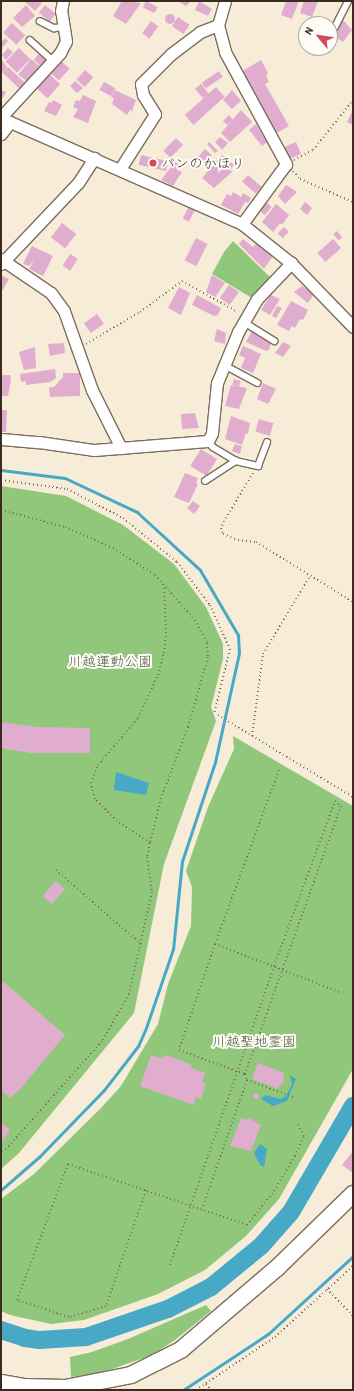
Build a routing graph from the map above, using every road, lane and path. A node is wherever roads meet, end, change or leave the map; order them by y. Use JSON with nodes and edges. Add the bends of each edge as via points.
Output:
{"nodes":[{"id":1,"x":63,"y":1,"type":"edge"},
{"id":2,"x":225,"y":1,"type":"edge"},
{"id":3,"x":348,"y":1,"type":"edge"},
{"id":4,"x":40,"y":21,"type":"dead end"},
{"id":5,"x":338,"y":21,"type":"edge"},
{"id":6,"x":218,"y":26,"type":"junction"},
{"id":7,"x":65,"y":27,"type":"junction"},
{"id":8,"x":30,"y":40,"type":"dead end"},
{"id":9,"x":53,"y":61,"type":"junction"},
{"id":10,"x":353,"y":100,"type":"edge"},
{"id":11,"x":4,"y":119,"type":"edge"},
{"id":12,"x":1,"y":134,"type":"edge"},
{"id":13,"x":94,"y":158,"type":"junction"},
{"id":14,"x":286,"y":164,"type":"junction"},
{"id":15,"x":120,"y":169,"type":"junction"},
{"id":16,"x":353,"y":202,"type":"edge"},
{"id":17,"x":242,"y":224,"type":"junction"},
{"id":18,"x":2,"y":261,"type":"edge"},
{"id":19,"x":291,"y":262,"type":"junction"},
{"id":20,"x":245,"y":320,"type":"junction"},
{"id":21,"x":353,"y":327,"type":"edge"},
{"id":22,"x":274,"y":341,"type":"dead end"},
{"id":23,"x":78,"y":348,"type":"junction"},
{"id":24,"x":224,"y":365,"type":"junction"},
{"id":25,"x":258,"y":384,"type":"dead end"},
{"id":26,"x":1,"y":440,"type":"edge"},
{"id":27,"x":208,"y":441,"type":"junction"},
{"id":28,"x":267,"y":444,"type":"dead end"},
{"id":29,"x":121,"y":448,"type":"junction"},
{"id":30,"x":236,"y":461,"type":"junction"},
{"id":31,"x":258,"y":466,"type":"junction"},
{"id":32,"x":1,"y":480,"type":"edge"},
{"id":33,"x":205,"y":481,"type":"dead end"},
{"id":34,"x":1,"y":510,"type":"edge"},
{"id":35,"x":310,"y":576,"type":"junction"},
{"id":36,"x":164,"y":585,"type":"junction"},
{"id":37,"x":353,"y":602,"type":"edge"},
{"id":38,"x":214,"y":714,"type":"dead end"},
{"id":39,"x":218,"y":715,"type":"dead end"},
{"id":40,"x":252,"y":736,"type":"junction"},
{"id":41,"x":279,"y":770,"type":"dead end"},
{"id":42,"x":353,"y":797,"type":"edge"},
{"id":43,"x":150,"y":843,"type":"junction"},
{"id":44,"x":56,"y":870,"type":"dead end"},
{"id":45,"x":141,"y":944,"type":"junction"},
{"id":46,"x":215,"y":944,"type":"junction"},
{"id":47,"x":274,"y":966,"type":"junction"},
{"id":48,"x":283,"y":969,"type":"junction"},
{"id":49,"x":342,"y":993,"type":"dead end"},
{"id":50,"x":238,"y":1071,"type":"junction"},
{"id":51,"x":245,"y":1074,"type":"junction"},
{"id":52,"x":247,"y":1080,"type":"junction"},
{"id":53,"x":293,"y":1097,"type":"dead end"},
{"id":54,"x":296,"y":1122,"type":"dead end"},
{"id":55,"x":1,"y":1151,"type":"edge"},
{"id":56,"x":146,"y":1190,"type":"junction"},
{"id":57,"x":353,"y":1194,"type":"edge"},
{"id":58,"x":191,"y":1205,"type":"junction"},
{"id":59,"x":202,"y":1209,"type":"junction"},
{"id":60,"x":170,"y":1265,"type":"dead end"},
{"id":61,"x":353,"y":1266,"type":"edge"},
{"id":62,"x":327,"y":1289,"type":"junction"},
{"id":63,"x":353,"y":1316,"type":"edge"},
{"id":64,"x":1,"y":1383,"type":"edge"},
{"id":65,"x":206,"y":1384,"type":"junction"},
{"id":66,"x":196,"y":1390,"type":"edge"},
{"id":67,"x":211,"y":1390,"type":"edge"}],
"edges":[{"from":1,"to":7,"type":"street","via":[[61,11]]},
{"from":2,"to":6,"type":"street"},
{"from":3,"to":5,"type":"lane"},
{"from":4,"to":7,"type":"lane","via":[[54,28]]},
{"from":6,"to":14,"type":"street","via":[[225,52]]},
{"from":6,"to":15,"type":"street","via":[[200,32],[171,54],[141,84],[143,95],[155,114]]},
{"from":7,"to":9,"type":"street","via":[[66,41]]},
{"from":8,"to":9,"type":"lane"},
{"from":9,"to":11,"type":"street"},
{"from":10,"to":14,"type":"path","via":[[313,150]]},
{"from":11,"to":12,"type":"street"},
{"from":11,"to":13,"type":"street"},
{"from":13,"to":15,"type":"street"},
{"from":13,"to":18,"type":"street","via":[[78,182]]},
{"from":14,"to":16,"type":"path","via":[[300,179]]},
{"from":14,"to":17,"type":"street"},
{"from":15,"to":17,"type":"street"},
{"from":17,"to":19,"type":"street"},
{"from":18,"to":23,"type":"street","via":[[51,293],[64,311]]},
{"from":19,"to":20,"type":"street","via":[[257,299]]},
{"from":19,"to":21,"type":"street"},
{"from":20,"to":22,"type":"lane"},
{"from":20,"to":23,"type":"path","via":[[182,281],[109,332]]},
{"from":20,"to":24,"type":"street"},
{"from":23,"to":29,"type":"street","via":[[92,390]]},
{"from":24,"to":25,"type":"lane"},
{"from":24,"to":27,"type":"street","via":[[217,383],[212,433]]},
{"from":26,"to":29,"type":"street","via":[[39,442],[94,450]]},
{"from":27,"to":29,"type":"street"},
{"from":27,"to":30,"type":"lane"},
{"from":28,"to":31,"type":"lane"},
{"from":30,"to":31,"type":"lane"},
{"from":30,"to":33,"type":"lane"},
{"from":31,"to":35,"type":"path","via":[[242,487],[224,521],[221,528],[223,534],[238,540],[256,542]]},
{"from":32,"to":38,"type":"path","via":[[67,489],[123,518],[177,562],[210,605],[230,649]]},
{"from":34,"to":36,"type":"path","via":[[65,527],[113,548],[155,575]]},
{"from":35,"to":37,"type":"path"},
{"from":35,"to":40,"type":"path","via":[[263,654]]},
{"from":36,"to":43,"type":"path","via":[[194,620],[207,643],[208,657]]},
{"from":36,"to":43,"type":"path","via":[[166,634],[158,675],[138,718],[98,765],[91,784],[95,799],[117,821]]},
{"from":39,"to":40,"type":"path"},
{"from":40,"to":42,"type":"path"},
{"from":41,"to":46,"type":"path"},
{"from":43,"to":45,"type":"path","via":[[147,857],[152,892]]},
{"from":44,"to":45,"type":"path"},
{"from":45,"to":55,"type":"path","via":[[129,994],[102,1041],[6,1149]]},
{"from":46,"to":47,"type":"path"},
{"from":46,"to":50,"type":"path","via":[[179,1050]]},
{"from":47,"to":48,"type":"path"},
{"from":47,"to":48,"type":"path","via":[[335,802],[341,806]]},
{"from":47,"to":50,"type":"path"},
{"from":48,"to":49,"type":"path"},
{"from":48,"to":51,"type":"path"},
{"from":50,"to":51,"type":"path"},
{"from":50,"to":58,"type":"path"},
{"from":51,"to":52,"type":"path"},
{"from":52,"to":53,"type":"path"},
{"from":52,"to":59,"type":"path"},
{"from":54,"to":59,"type":"path","via":[[304,1136],[295,1156],[274,1190],[247,1225]]},
{"from":56,"to":56,"type":"path","via":[[68,1164],[17,1300],[70,1317],[106,1306]]},
{"from":56,"to":58,"type":"path"},
{"from":57,"to":64,"type":"street","via":[[277,1268],[182,1348],[157,1362],[131,1375],[65,1388],[24,1387]]},
{"from":58,"to":59,"type":"path"},
{"from":58,"to":60,"type":"path"},
{"from":61,"to":62,"type":"path"},
{"from":62,"to":63,"type":"path"},
{"from":62,"to":65,"type":"path","via":[[275,1337]]},
{"from":65,"to":66,"type":"path"},
{"from":65,"to":67,"type":"path"}]}
